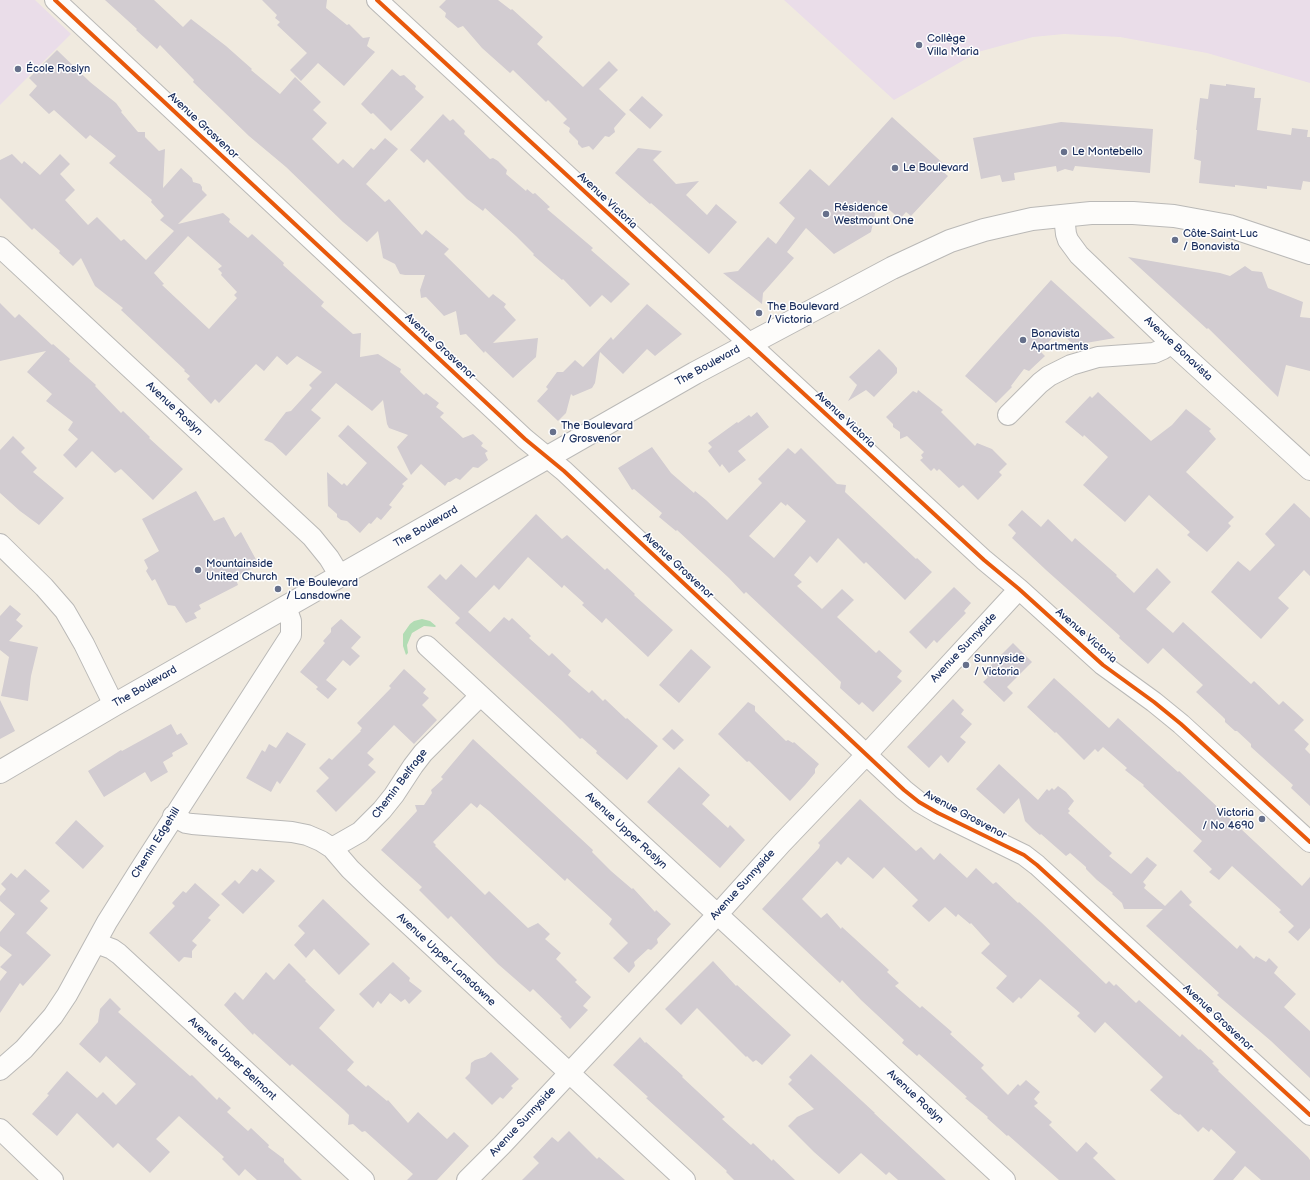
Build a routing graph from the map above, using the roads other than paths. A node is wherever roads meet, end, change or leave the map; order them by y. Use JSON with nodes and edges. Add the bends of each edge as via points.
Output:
{"nodes":[{"id":1,"x":55,"y":0,"type":"edge"},
{"id":2,"x":377,"y":0,"type":"edge"},
{"id":3,"x":1064,"y":216,"type":"junction"},
{"id":4,"x":0,"y":247,"type":"edge"},
{"id":5,"x":1310,"y":253,"type":"edge"},
{"id":6,"x":1171,"y":343,"type":"junction"},
{"id":7,"x":748,"y":344,"type":"junction"},
{"id":8,"x":1008,"y":415,"type":"dead end"},
{"id":9,"x":547,"y":457,"type":"junction"},
{"id":10,"x":1310,"y":470,"type":"edge"},
{"id":11,"x":0,"y":544,"type":"edge"},
{"id":12,"x":340,"y":576,"type":"junction"},
{"id":13,"x":1018,"y":589,"type":"junction"},
{"id":14,"x":286,"y":607,"type":"junction"},
{"id":15,"x":427,"y":646,"type":"dead end"},
{"id":16,"x":480,"y":696,"type":"junction"},
{"id":17,"x":114,"y":704,"type":"junction"},
{"id":18,"x":867,"y":754,"type":"junction"},
{"id":19,"x":0,"y":772,"type":"edge"},
{"id":20,"x":173,"y":816,"type":"junction"},
{"id":21,"x":1310,"y":842,"type":"edge"},
{"id":22,"x":332,"y":848,"type":"junction"},
{"id":23,"x":717,"y":915,"type":"junction"},
{"id":24,"x":96,"y":943,"type":"junction"},
{"id":25,"x":825,"y":1015,"type":"joint"},
{"id":26,"x":0,"y":1070,"type":"edge"},
{"id":27,"x":569,"y":1073,"type":"junction"},
{"id":28,"x":1310,"y":1115,"type":"edge"},
{"id":29,"x":0,"y":1129,"type":"edge"},
{"id":30,"x":52,"y":1180,"type":"edge"},
{"id":31,"x":364,"y":1180,"type":"edge"},
{"id":32,"x":467,"y":1180,"type":"edge"},
{"id":33,"x":685,"y":1180,"type":"edge"},
{"id":34,"x":1005,"y":1180,"type":"edge"}],
"edges":[{"from":1,"to":9,"type":"street","name":"Avenue Grosvenor"},
{"from":2,"to":7,"type":"street","name":"Avenue Victoria"},
{"from":3,"to":5,"type":"main road","name":"The Boulevard","via":[[1101,212],[1184,217],[1229,226]]},
{"from":3,"to":6,"type":"street","name":"Avenue Bonavista","via":[[1066,234],[1074,250]]},
{"from":3,"to":7,"type":"main road","name":"The Boulevard","via":[[1032,219],[961,237],[911,258]]},
{"from":4,"to":12,"type":"street","name":"Avenue Roslyn","via":[[312,537]]},
{"from":6,"to":8,"type":"street","via":[[1154,353],[1098,357],[1071,365],[1040,383]]},
{"from":6,"to":10,"type":"street","name":"Avenue Bonavista"},
{"from":7,"to":9,"type":"main road","name":"The Boulevard"},
{"from":7,"to":13,"type":"street","name":"Avenue Victoria"},
{"from":9,"to":12,"type":"main road","name":"The Boulevard"},
{"from":9,"to":18,"type":"street","name":"Avenue Grosvenor"},
{"from":11,"to":17,"type":"street","via":[[65,611]]},
{"from":12,"to":14,"type":"main road","name":"The Boulevard"},
{"from":13,"to":18,"type":"street","name":"Avenue Sunnyside"},
{"from":13,"to":21,"type":"street","name":"Avenue Victoria","via":[[1103,665],[1181,724]]},
{"from":14,"to":17,"type":"main road","name":"The Boulevard"},
{"from":14,"to":20,"type":"street","name":"Chemin Edgehill","via":[[292,621],[291,635]]},
{"from":15,"to":16,"type":"street","name":"Avenue Upper Roslyn"},
{"from":16,"to":22,"type":"street","name":"Chemin Belfrage","via":[[423,753],[382,810],[360,832]]},
{"from":16,"to":23,"type":"street","name":"Avenue Upper Roslyn"},
{"from":17,"to":19,"type":"main road","name":"The Boulevard"},
{"from":18,"to":23,"type":"street","name":"Avenue Sunnyside"},
{"from":18,"to":28,"type":"street","name":"Avenue Grosvenor","via":[[919,802],[961,826],[1024,855],[1037,865]]},
{"from":20,"to":22,"type":"street","name":"Avenue Upper Lansdowne","via":[[192,824],[307,835]]},
{"from":20,"to":24,"type":"street","name":"Chemin Edgehill"},
{"from":22,"to":27,"type":"street","name":"Avenue Upper Lansdowne","via":[[375,893]]},
{"from":23,"to":25,"type":"street","name":"Avenue Upper Roslyn"},
{"from":23,"to":27,"type":"street","name":"Avenue Sunnyside"},
{"from":24,"to":26,"type":"street","name":"Chemin Edgehill","via":[[53,1016],[24,1049]]},
{"from":24,"to":31,"type":"street","name":"Avenue Upper Belmont","via":[[119,954]]},
{"from":25,"to":34,"type":"street","name":"Avenue Roslyn"},
{"from":27,"to":32,"type":"street","name":"Avenue Sunnyside"},
{"from":27,"to":33,"type":"street","name":"Avenue Upper Lansdowne"},
{"from":29,"to":30,"type":"street"}]}
